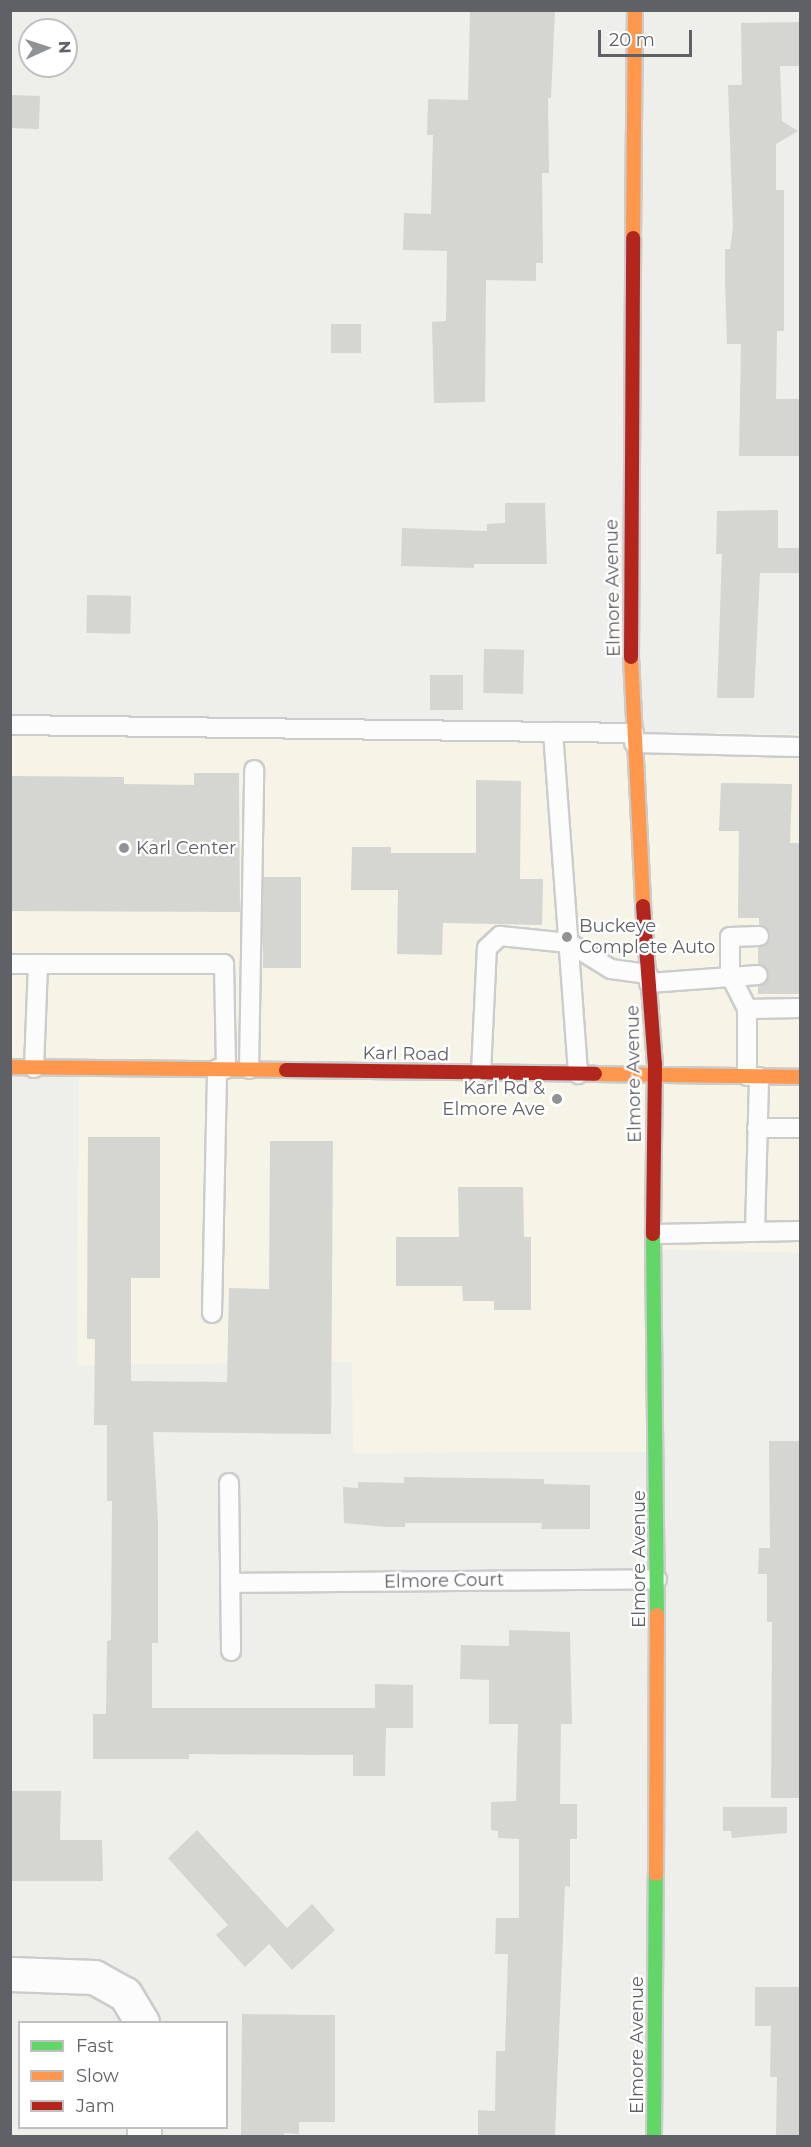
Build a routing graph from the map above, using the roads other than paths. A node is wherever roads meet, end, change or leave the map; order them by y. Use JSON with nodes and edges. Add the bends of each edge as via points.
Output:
{"nodes":[{"id":1,"x":635,"y":10,"type":"edge"},
{"id":2,"x":10,"y":725,"type":"edge"},
{"id":3,"x":553,"y":732,"type":"junction"},
{"id":4,"x":634,"y":738,"type":"junction"},
{"id":5,"x":801,"y":747,"type":"edge"},
{"id":6,"x":254,"y":770,"type":"dead end"},
{"id":7,"x":759,"y":936,"type":"dead end"},
{"id":8,"x":569,"y":943,"type":"junction"},
{"id":9,"x":10,"y":964,"type":"edge"},
{"id":10,"x":38,"y":964,"type":"junction"},
{"id":11,"x":730,"y":975,"type":"junction"},
{"id":12,"x":758,"y":975,"type":"dead end"},
{"id":13,"x":649,"y":978,"type":"junction"},
{"id":14,"x":801,"y":1008,"type":"edge"},
{"id":15,"x":747,"y":1009,"type":"junction"},
{"id":16,"x":10,"y":1067,"type":"edge"},
{"id":17,"x":34,"y":1068,"type":"junction"},
{"id":18,"x":221,"y":1069,"type":"junction"},
{"id":19,"x":249,"y":1069,"type":"junction"},
{"id":20,"x":481,"y":1073,"type":"junction"},
{"id":21,"x":578,"y":1074,"type":"junction"},
{"id":22,"x":653,"y":1076,"type":"junction"},
{"id":23,"x":753,"y":1077,"type":"junction"},
{"id":24,"x":801,"y":1077,"type":"edge"},
{"id":25,"x":757,"y":1128,"type":"junction"},
{"id":26,"x":801,"y":1128,"type":"edge"},
{"id":27,"x":801,"y":1231,"type":"edge"},
{"id":28,"x":755,"y":1232,"type":"junction"},
{"id":29,"x":655,"y":1234,"type":"junction"},
{"id":30,"x":212,"y":1312,"type":"dead end"},
{"id":31,"x":229,"y":1483,"type":"dead end"},
{"id":32,"x":657,"y":1579,"type":"junction"},
{"id":33,"x":230,"y":1583,"type":"junction"},
{"id":34,"x":231,"y":1651,"type":"dead end"},
{"id":35,"x":10,"y":1974,"type":"edge"},
{"id":36,"x":141,"y":2021,"type":"edge"},
{"id":37,"x":654,"y":2136,"type":"edge"}],
"edges":[{"from":1,"to":4,"type":"street","name":"Elmore Avenue","via":[[629,568]]},
{"from":2,"to":3,"type":"lane"},
{"from":3,"to":4,"type":"lane"},
{"from":3,"to":8,"type":"lane"},
{"from":4,"to":5,"type":"lane"},
{"from":4,"to":13,"type":"street","name":"Elmore Avenue"},
{"from":6,"to":19,"type":"lane"},
{"from":7,"to":11,"type":"lane","via":[[730,937]]},
{"from":8,"to":13,"type":"lane","via":[[611,969]]},
{"from":8,"to":20,"type":"lane","via":[[500,936],[487,948]]},
{"from":8,"to":21,"type":"lane"},
{"from":9,"to":10,"type":"lane"},
{"from":10,"to":17,"type":"lane"},
{"from":10,"to":18,"type":"lane","via":[[224,964]]},
{"from":11,"to":12,"type":"lane"},
{"from":11,"to":13,"type":"lane"},
{"from":11,"to":15,"type":"lane"},
{"from":13,"to":22,"type":"street","name":"Elmore Avenue"},
{"from":14,"to":15,"type":"lane"},
{"from":15,"to":23,"type":"lane"},
{"from":16,"to":17,"type":"street","name":"Karl Road"},
{"from":17,"to":18,"type":"street","name":"Karl Road"},
{"from":18,"to":19,"type":"street","name":"Karl Road"},
{"from":18,"to":30,"type":"lane"},
{"from":19,"to":20,"type":"street","name":"Karl Road"},
{"from":20,"to":21,"type":"street","name":"Karl Road"},
{"from":21,"to":22,"type":"street","name":"Karl Road"},
{"from":22,"to":23,"type":"street","name":"Karl Road"},
{"from":22,"to":29,"type":"street","name":"Elmore Avenue"},
{"from":23,"to":24,"type":"street","name":"Karl Road"},
{"from":23,"to":25,"type":"lane"},
{"from":25,"to":26,"type":"lane"},
{"from":25,"to":28,"type":"lane"},
{"from":27,"to":28,"type":"lane"},
{"from":28,"to":29,"type":"lane"},
{"from":29,"to":32,"type":"street","name":"Elmore Avenue"},
{"from":31,"to":33,"type":"lane"},
{"from":32,"to":33,"type":"lane","name":"Elmore Court"},
{"from":32,"to":37,"type":"street","name":"Elmore Avenue"},
{"from":33,"to":34,"type":"lane"},
{"from":35,"to":36,"type":"street","via":[[94,1977],[125,1994]]}]}
